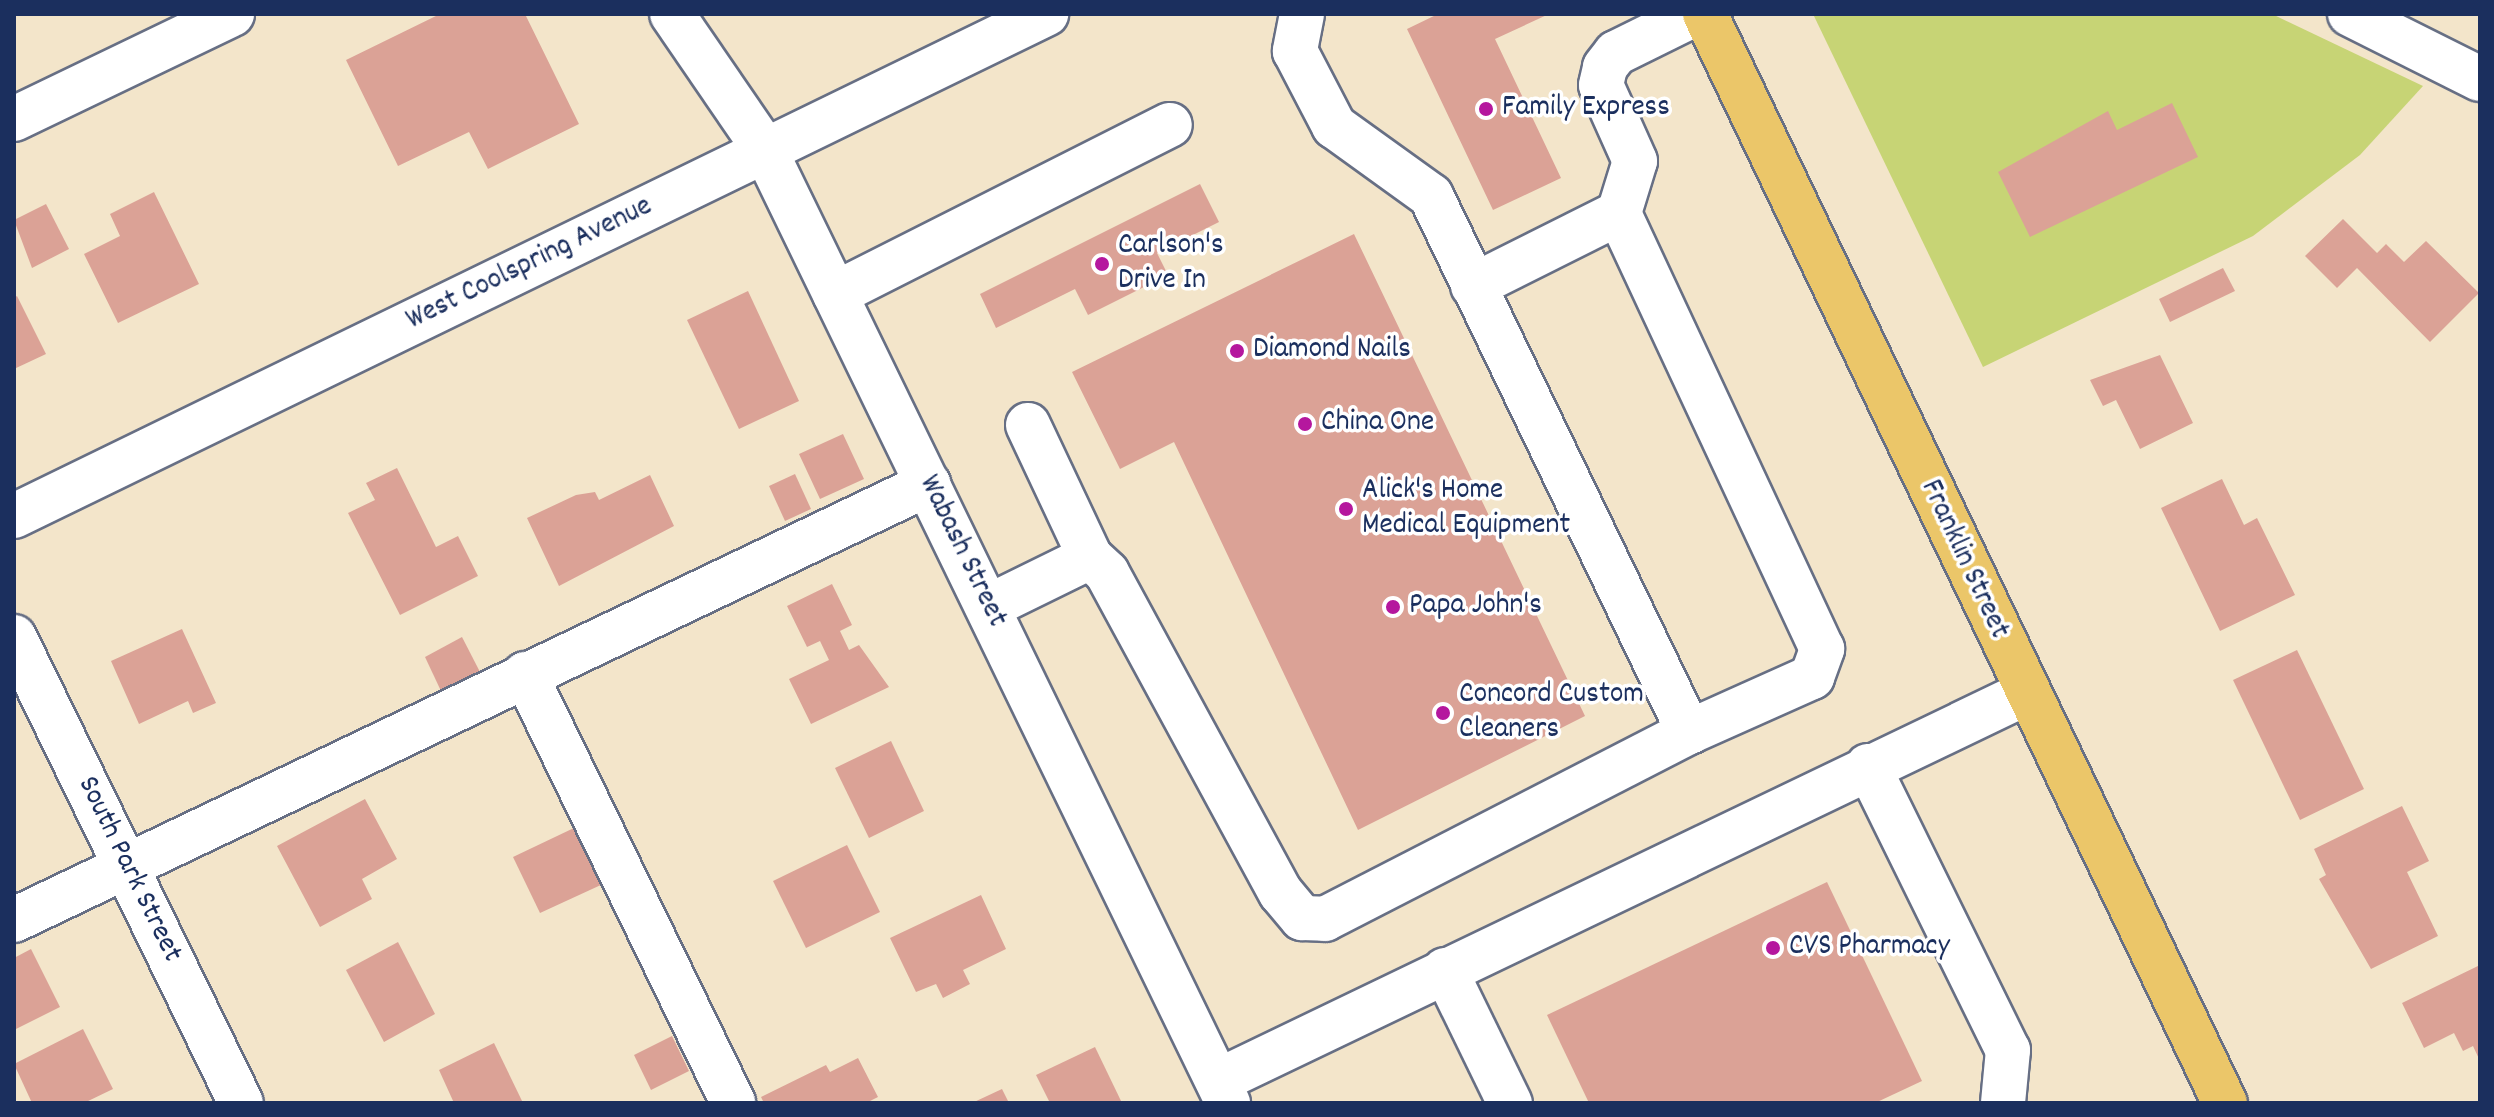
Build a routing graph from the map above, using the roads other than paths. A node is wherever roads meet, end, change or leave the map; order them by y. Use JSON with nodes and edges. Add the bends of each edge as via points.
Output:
{"nodes":[{"id":1,"x":232,"y":14,"type":"edge"},
{"id":2,"x":672,"y":14,"type":"edge"},
{"id":3,"x":1046,"y":14,"type":"edge"},
{"id":4,"x":1302,"y":14,"type":"edge"},
{"id":5,"x":1695,"y":14,"type":"edge"},
{"id":6,"x":1705,"y":14,"type":"edge"},
{"id":7,"x":2350,"y":14,"type":"edge"},
{"id":8,"x":2480,"y":79,"type":"edge"},
{"id":9,"x":14,"y":119,"type":"edge"},
{"id":10,"x":1170,"y":125,"type":"dead end"},
{"id":11,"x":765,"y":150,"type":"junction"},
{"id":12,"x":1619,"y":213,"type":"junction"},
{"id":13,"x":1473,"y":286,"type":"junction"},
{"id":14,"x":835,"y":294,"type":"junction"},
{"id":15,"x":1028,"y":425,"type":"dead end"},
{"id":16,"x":928,"y":484,"type":"junction"},
{"id":17,"x":14,"y":516,"type":"edge"},
{"id":18,"x":1090,"y":557,"type":"junction"},
{"id":19,"x":988,"y":607,"type":"junction"},
{"id":20,"x":14,"y":637,"type":"edge"},
{"id":21,"x":525,"y":674,"type":"junction"},
{"id":22,"x":2026,"y":693,"type":"junction"},
{"id":23,"x":1689,"y":732,"type":"junction"},
{"id":24,"x":1868,"y":766,"type":"junction"},
{"id":25,"x":125,"y":864,"type":"junction"},
{"id":26,"x":14,"y":920,"type":"edge"},
{"id":27,"x":1445,"y":970,"type":"junction"},
{"id":28,"x":1223,"y":1092,"type":"edge"},
{"id":29,"x":241,"y":1103,"type":"edge"},
{"id":30,"x":733,"y":1103,"type":"edge"},
{"id":31,"x":1510,"y":1103,"type":"edge"},
{"id":32,"x":2003,"y":1103,"type":"edge"},
{"id":33,"x":2225,"y":1103,"type":"edge"}],
"edges":[{"from":1,"to":9,"type":"street"},
{"from":2,"to":11,"type":"street","name":"Wabash Street"},
{"from":3,"to":11,"type":"street","name":"West Coolspring Avenue"},
{"from":4,"to":13,"type":"street","via":[[1295,51],[1334,126],[1431,196]]},
{"from":5,"to":12,"type":"street","via":[[1616,53],[1605,67],[1601,85],[1635,161]]},
{"from":6,"to":22,"type":"main road","name":"Franklin Street"},
{"from":7,"to":8,"type":"street"},
{"from":10,"to":14,"type":"street"},
{"from":11,"to":14,"type":"street","name":"Wabash Street"},
{"from":11,"to":17,"type":"street","name":"West Coolspring Avenue"},
{"from":12,"to":13,"type":"street"},
{"from":12,"to":23,"type":"street","via":[[1822,649],[1812,677]]},
{"from":13,"to":23,"type":"street"},
{"from":14,"to":16,"type":"street","name":"Wabash Street"},
{"from":15,"to":18,"type":"street"},
{"from":16,"to":19,"type":"street","name":"Wabash Street"},
{"from":16,"to":21,"type":"street"},
{"from":18,"to":19,"type":"street"},
{"from":18,"to":23,"type":"street","via":[[1107,573],[1281,893],[1302,918],[1325,919]]},
{"from":19,"to":28,"type":"street","name":"Wabash Street"},
{"from":20,"to":25,"type":"street","name":"South Park Street"},
{"from":21,"to":25,"type":"street"},
{"from":21,"to":30,"type":"street"},
{"from":22,"to":24,"type":"street"},
{"from":22,"to":33,"type":"main road","name":"Franklin Street"},
{"from":24,"to":27,"type":"street"},
{"from":24,"to":32,"type":"street","via":[[2008,1050]]},
{"from":25,"to":26,"type":"street"},
{"from":25,"to":29,"type":"street","name":"South Park Street"},
{"from":27,"to":28,"type":"street"},
{"from":27,"to":31,"type":"street"}]}
